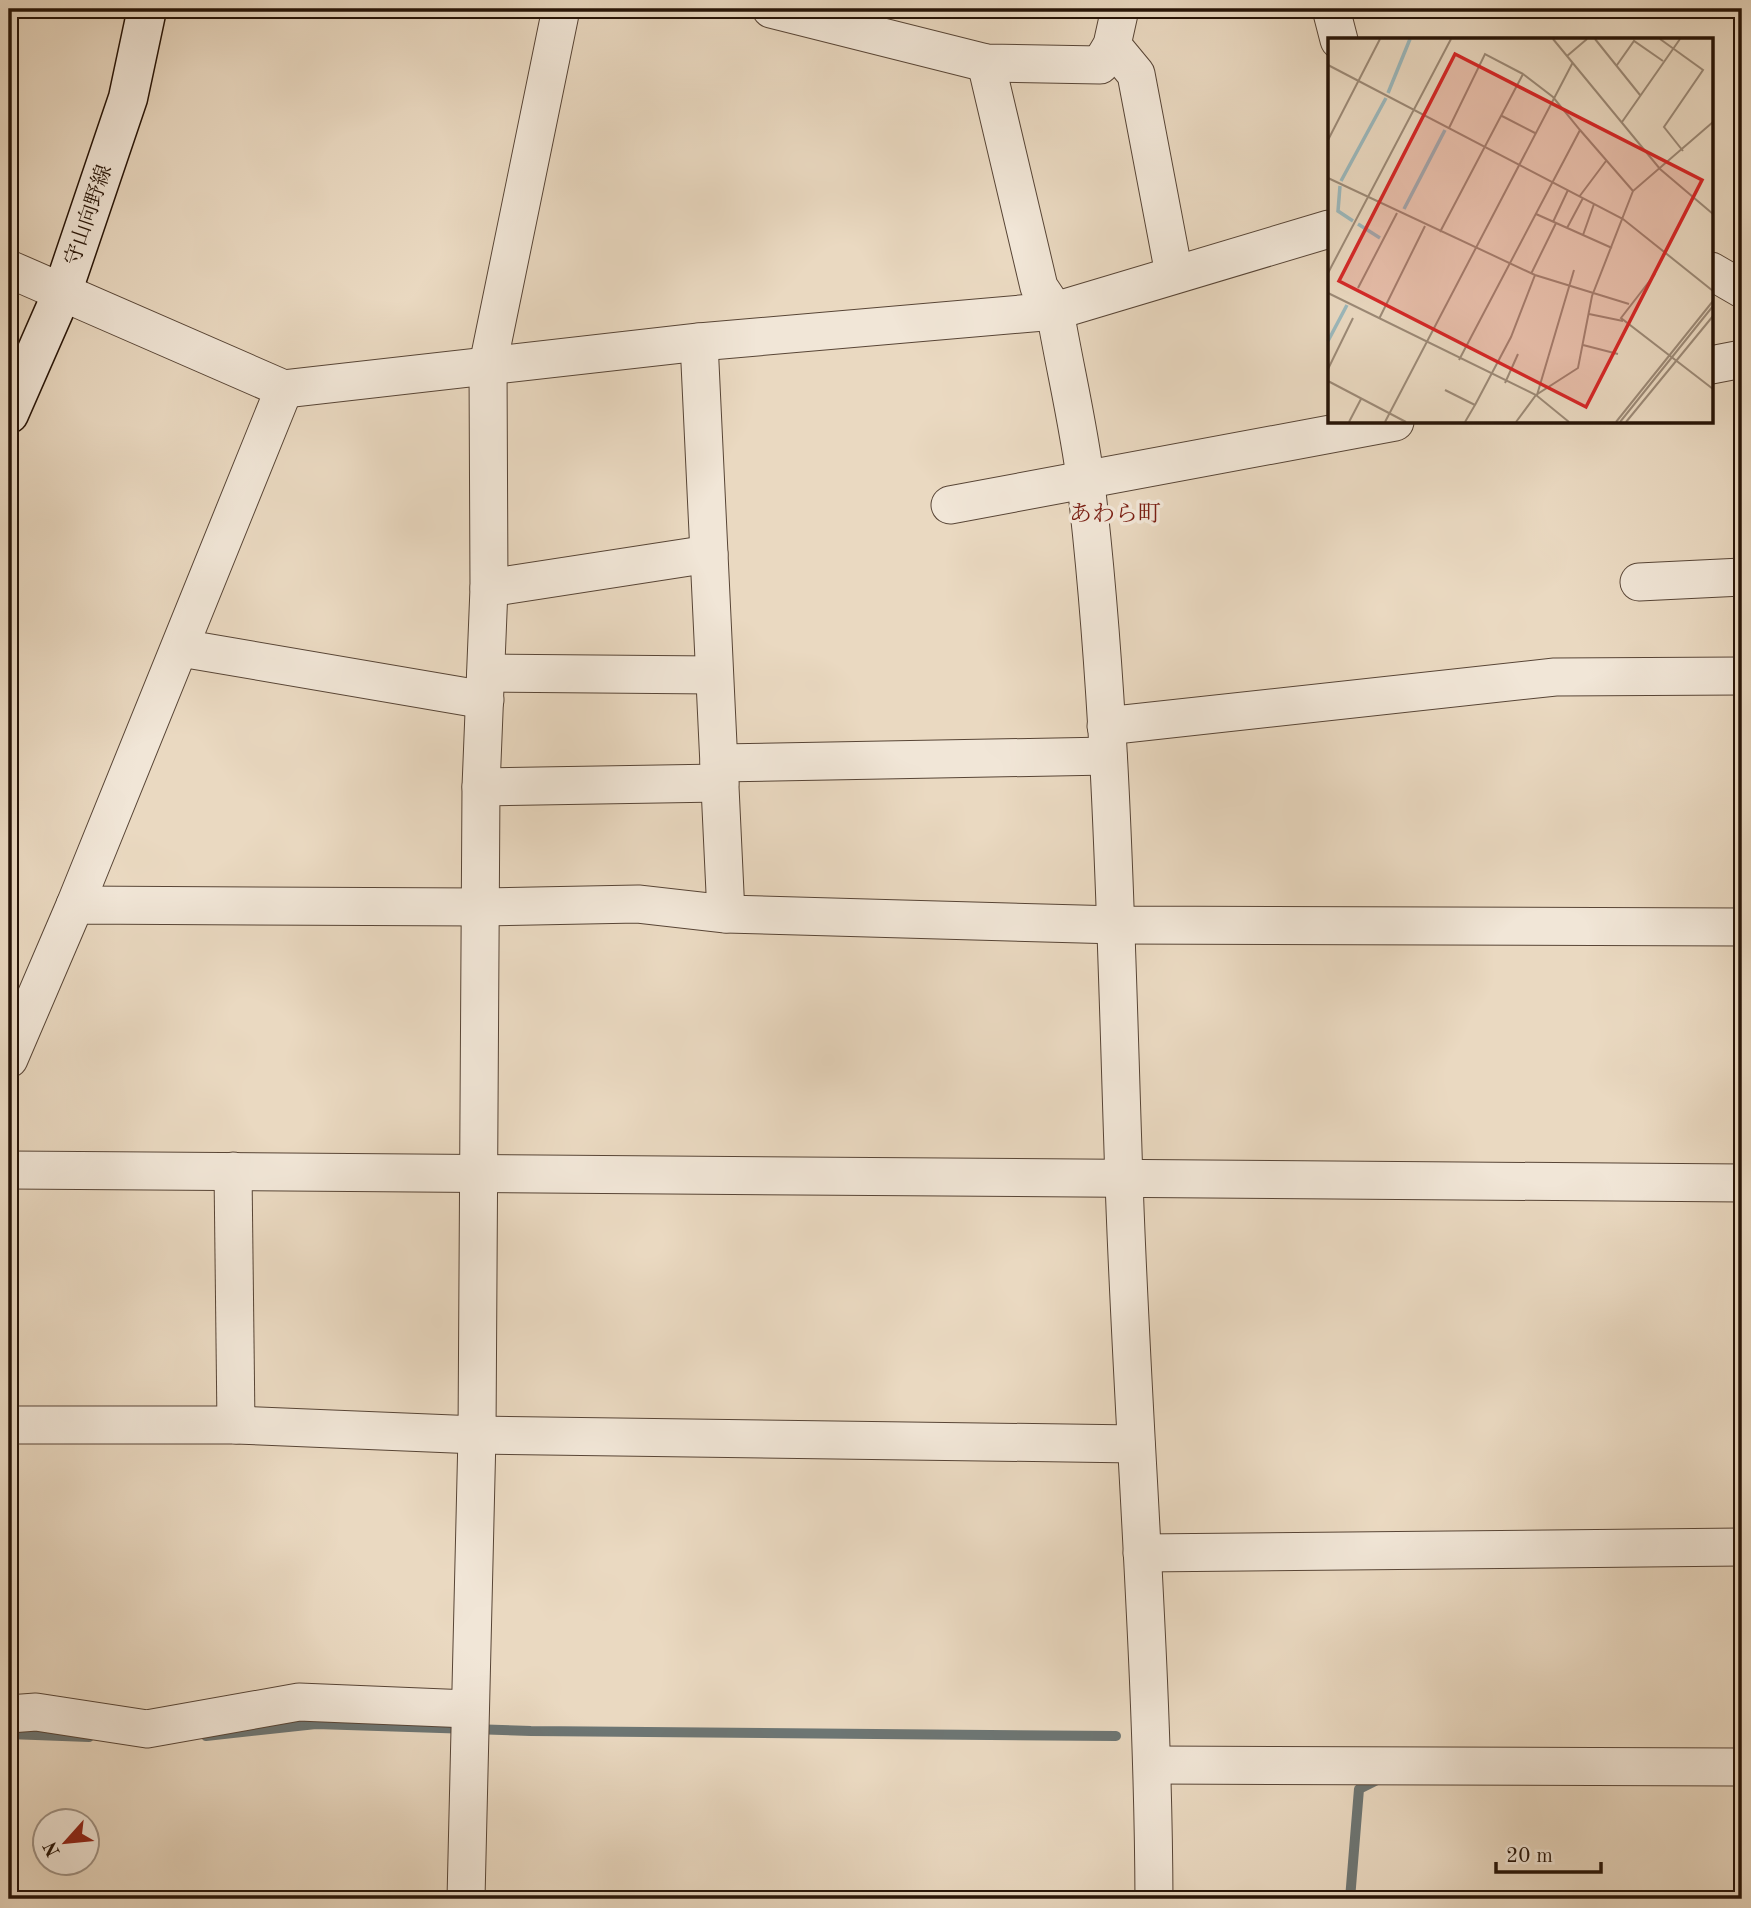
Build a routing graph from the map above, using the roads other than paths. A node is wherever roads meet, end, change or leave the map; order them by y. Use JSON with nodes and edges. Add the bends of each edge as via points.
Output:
{"nodes":[{"id":1,"x":147,"y":9,"type":"edge"},
{"id":2,"x":561,"y":9,"type":"edge"},
{"id":3,"x":771,"y":9,"type":"edge"},
{"id":4,"x":1120,"y":9,"type":"edge"},
{"id":5,"x":1331,"y":9,"type":"edge"},
{"id":6,"x":1338,"y":38,"type":"edge"},
{"id":7,"x":1112,"y":45,"type":"junction"},
{"id":8,"x":986,"y":62,"type":"junction"},
{"id":9,"x":1328,"y":229,"type":"edge"},
{"id":10,"x":9,"y":269,"type":"edge"},
{"id":11,"x":1712,"y":272,"type":"edge"},
{"id":12,"x":1174,"y":274,"type":"junction"},
{"id":13,"x":1742,"y":289,"type":"edge"},
{"id":14,"x":62,"y":293,"type":"junction"},
{"id":15,"x":1055,"y":311,"type":"junction"},
{"id":16,"x":699,"y":342,"type":"junction"},
{"id":17,"x":1742,"y":359,"type":"edge"},
{"id":18,"x":488,"y":365,"type":"junction"},
{"id":19,"x":1712,"y":365,"type":"edge"},
{"id":20,"x":284,"y":389,"type":"junction"},
{"id":21,"x":9,"y":414,"type":"edge"},
{"id":22,"x":1385,"y":424,"type":"edge"},
{"id":23,"x":1086,"y":482,"type":"junction"},
{"id":24,"x":950,"y":506,"type":"dead end"},
{"id":25,"x":709,"y":554,"type":"junction"},
{"id":26,"x":1742,"y":577,"type":"edge"},
{"id":27,"x":1639,"y":582,"type":"dead end"},
{"id":28,"x":489,"y":588,"type":"junction"},
{"id":29,"x":181,"y":648,"type":"junction"},
{"id":30,"x":715,"y":675,"type":"junction"},
{"id":31,"x":1742,"y":676,"type":"edge"},
{"id":32,"x":485,"y":687,"type":"junction"},
{"id":33,"x":1107,"y":741,"type":"junction"},
{"id":34,"x":719,"y":773,"type":"junction"},
{"id":35,"x":481,"y":787,"type":"junction"},
{"id":36,"x":75,"y":905,"type":"junction"},
{"id":37,"x":482,"y":907,"type":"junction"},
{"id":38,"x":726,"y":914,"type":"junction"},
{"id":39,"x":1118,"y":925,"type":"junction"},
{"id":40,"x":1742,"y":927,"type":"edge"},
{"id":41,"x":9,"y":1059,"type":"edge"},
{"id":42,"x":9,"y":1170,"type":"edge"},
{"id":43,"x":233,"y":1171,"type":"junction"},
{"id":44,"x":479,"y":1171,"type":"junction"},
{"id":45,"x":1124,"y":1180,"type":"junction"},
{"id":46,"x":1742,"y":1183,"type":"edge"},
{"id":47,"x":9,"y":1425,"type":"edge"},
{"id":48,"x":236,"y":1425,"type":"junction"},
{"id":49,"x":477,"y":1435,"type":"junction"},
{"id":50,"x":1136,"y":1444,"type":"junction"},
{"id":51,"x":1742,"y":1547,"type":"edge"},
{"id":52,"x":1142,"y":1553,"type":"junction"},
{"id":53,"x":469,"y":1709,"type":"junction"},
{"id":54,"x":9,"y":1714,"type":"edge"},
{"id":55,"x":1154,"y":1765,"type":"junction"},
{"id":56,"x":1735,"y":1767,"type":"dead end"},
{"id":57,"x":466,"y":1899,"type":"edge"},
{"id":58,"x":1154,"y":1899,"type":"edge"}],
"edges":[{"from":1,"to":14,"type":"main road","name":"守山向野線","via":[[128,98]]},
{"from":2,"to":18,"type":"street"},
{"from":3,"to":8,"type":"street"},
{"from":4,"to":7,"type":"street"},
{"from":5,"to":6,"type":"street"},
{"from":7,"to":8,"type":"street","via":[[1100,65]]},
{"from":7,"to":12,"type":"street","via":[[1136,74]]},
{"from":8,"to":15,"type":"street","via":[[1040,287]]},
{"from":9,"to":12,"type":"street"},
{"from":10,"to":14,"type":"street"},
{"from":11,"to":13,"type":"street"},
{"from":12,"to":15,"type":"street"},
{"from":14,"to":20,"type":"street"},
{"from":14,"to":21,"type":"main road","name":"守山向野線"},
{"from":15,"to":16,"type":"street"},
{"from":15,"to":23,"type":"street"},
{"from":16,"to":18,"type":"street"},
{"from":16,"to":25,"type":"street"},
{"from":17,"to":19,"type":"street"},
{"from":18,"to":20,"type":"street"},
{"from":18,"to":28,"type":"street"},
{"from":20,"to":29,"type":"street"},
{"from":22,"to":23,"type":"street"},
{"from":23,"to":24,"type":"street"},
{"from":23,"to":33,"type":"street"},
{"from":25,"to":28,"type":"street"},
{"from":25,"to":30,"type":"street"},
{"from":26,"to":27,"type":"street"},
{"from":28,"to":32,"type":"street"},
{"from":29,"to":32,"type":"street"},
{"from":29,"to":36,"type":"street"},
{"from":30,"to":32,"type":"street"},
{"from":30,"to":34,"type":"street"},
{"from":31,"to":33,"type":"street","via":[[1555,677]]},
{"from":32,"to":35,"type":"street"},
{"from":33,"to":34,"type":"street"},
{"from":33,"to":39,"type":"street"},
{"from":34,"to":35,"type":"street"},
{"from":34,"to":38,"type":"street"},
{"from":35,"to":37,"type":"street"},
{"from":36,"to":37,"type":"street"},
{"from":36,"to":41,"type":"street"},
{"from":37,"to":38,"type":"street","via":[[638,904]]},
{"from":37,"to":44,"type":"street"},
{"from":38,"to":39,"type":"street"},
{"from":39,"to":40,"type":"street"},
{"from":39,"to":45,"type":"street"},
{"from":42,"to":43,"type":"street"},
{"from":43,"to":44,"type":"street"},
{"from":43,"to":48,"type":"street"},
{"from":44,"to":45,"type":"street"},
{"from":44,"to":49,"type":"street"},
{"from":45,"to":46,"type":"street"},
{"from":45,"to":50,"type":"street"},
{"from":47,"to":48,"type":"street"},
{"from":48,"to":49,"type":"street"},
{"from":49,"to":50,"type":"street"},
{"from":49,"to":53,"type":"street"},
{"from":50,"to":52,"type":"street"},
{"from":51,"to":52,"type":"street"},
{"from":52,"to":55,"type":"street"},
{"from":53,"to":54,"type":"street","via":[[299,1702],[147,1729],[36,1712]]},
{"from":53,"to":57,"type":"street"},
{"from":55,"to":56,"type":"street"},
{"from":55,"to":58,"type":"street"}]}
